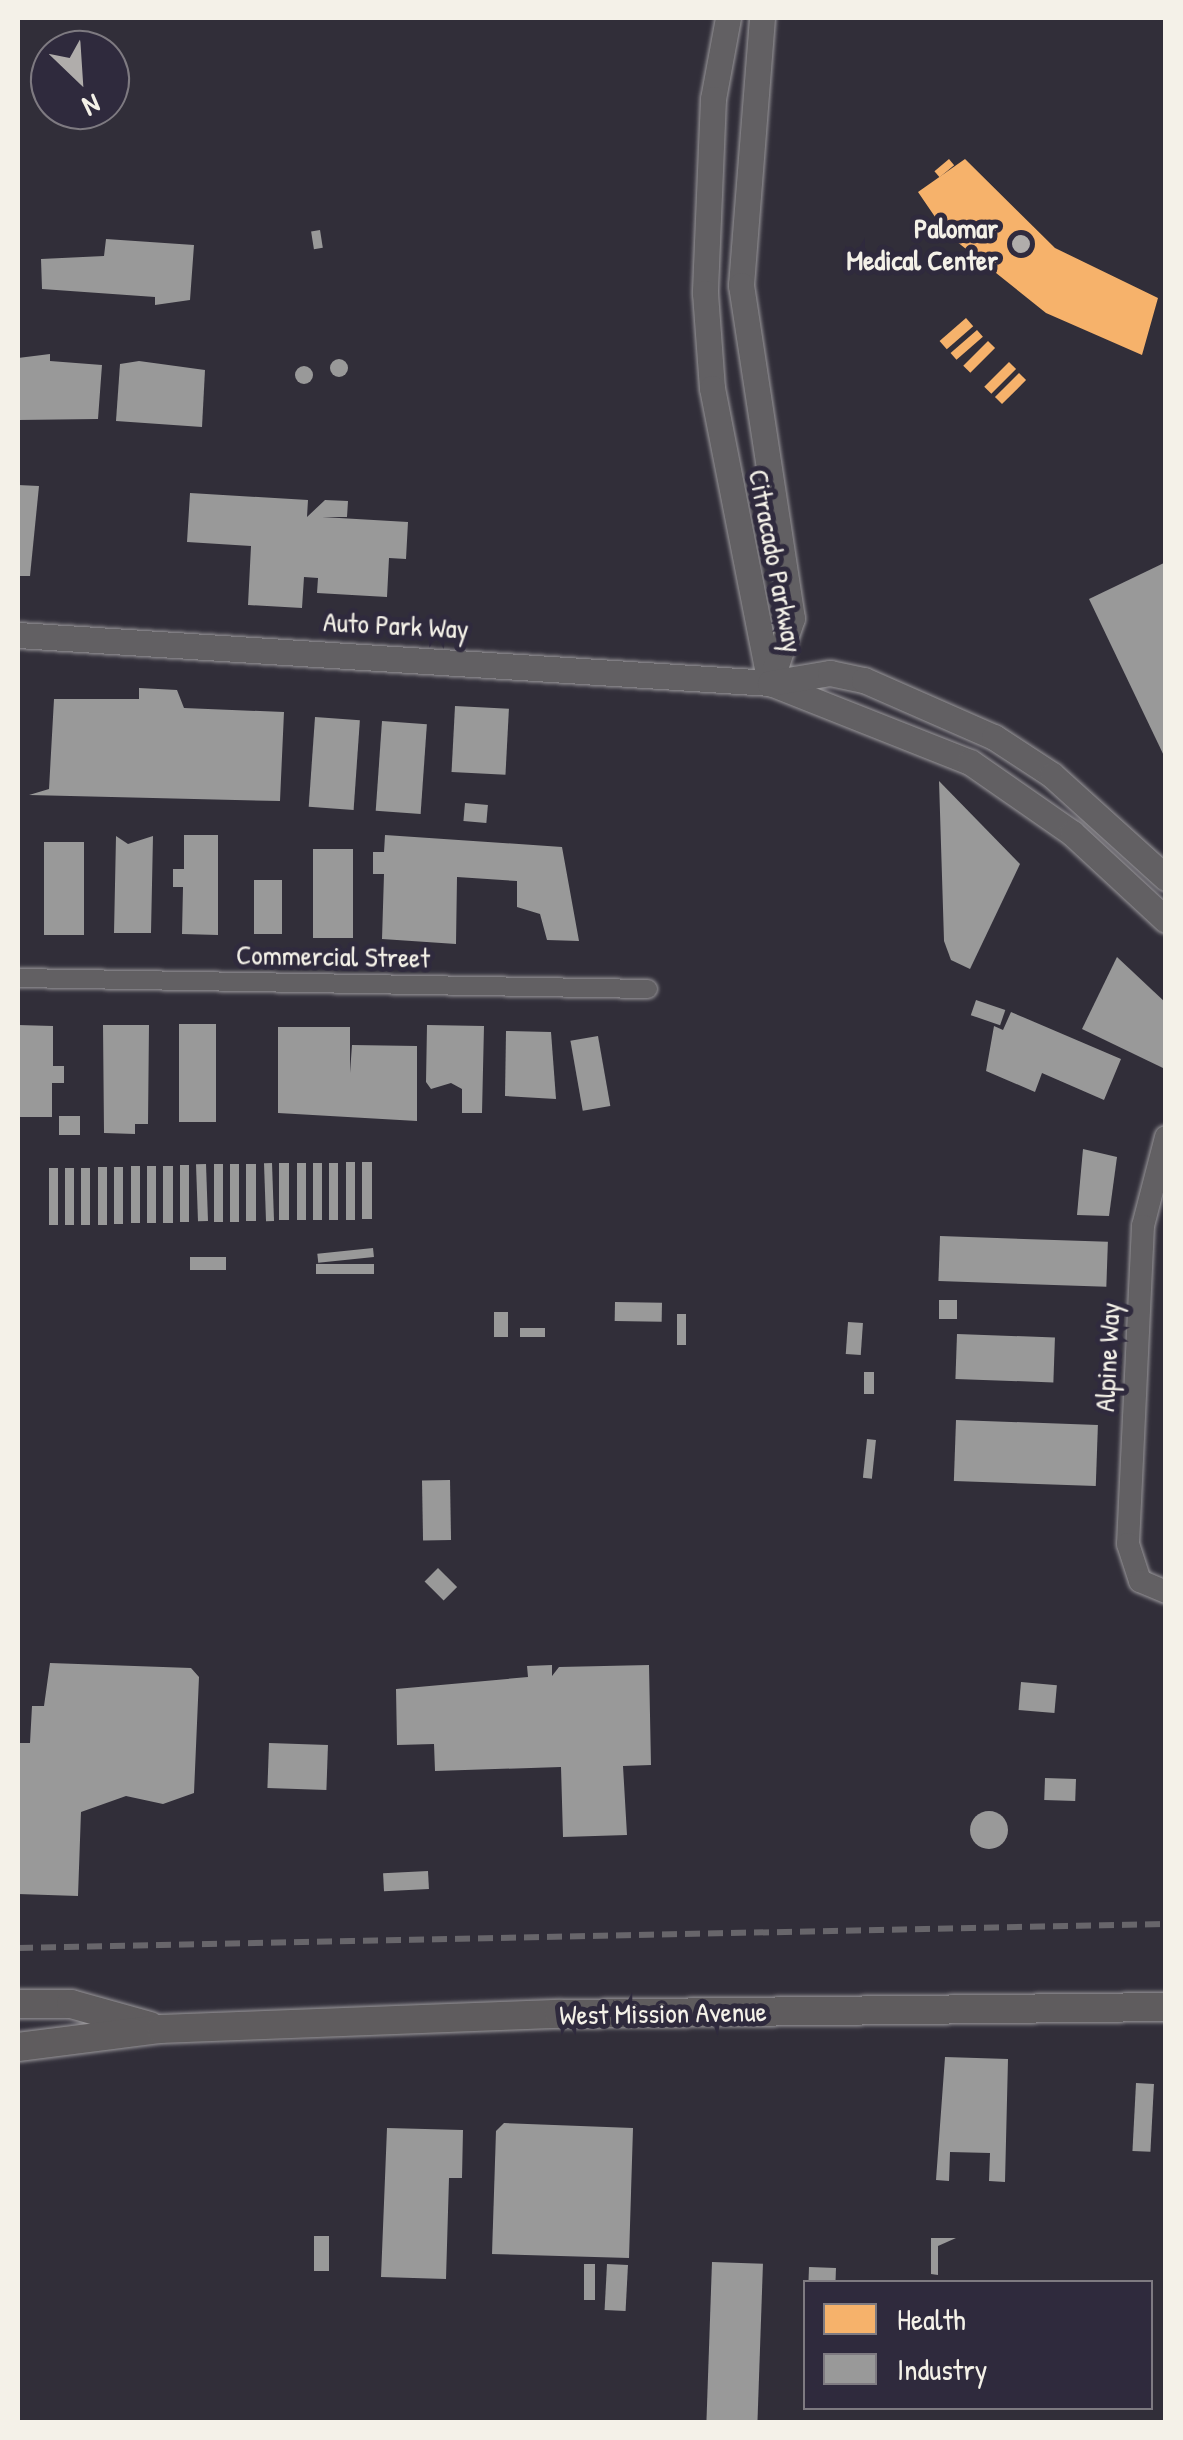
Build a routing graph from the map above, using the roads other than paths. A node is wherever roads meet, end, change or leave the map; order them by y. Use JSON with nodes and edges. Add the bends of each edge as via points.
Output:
{"nodes":[{"id":1,"x":728,"y":18,"type":"edge"},
{"id":2,"x":762,"y":18,"type":"edge"},
{"id":3,"x":18,"y":635,"type":"edge"},
{"id":4,"x":770,"y":683,"type":"junction"},
{"id":5,"x":1166,"y":878,"type":"edge"},
{"id":6,"x":1166,"y":920,"type":"edge"},
{"id":7,"x":18,"y":978,"type":"edge"},
{"id":8,"x":648,"y":989,"type":"dead end"},
{"id":9,"x":1166,"y":1137,"type":"edge"},
{"id":10,"x":1166,"y":1592,"type":"edge"},
{"id":11,"x":18,"y":2004,"type":"edge"},
{"id":12,"x":1166,"y":2007,"type":"edge"},
{"id":13,"x":161,"y":2029,"type":"junction"},
{"id":14,"x":18,"y":2047,"type":"edge"}],
"edges":[{"from":1,"to":4,"type":"main road","name":"Citracado Parkway","via":[[714,99],[705,293],[712,388]]},
{"from":2,"to":4,"type":"main road","name":"Citracado Parkway","via":[[740,285],[792,618]]},
{"from":3,"to":4,"type":"main road","name":"Auto Park Way"},
{"from":4,"to":5,"type":"main road","name":"Auto Park Way","via":[[830,673],[864,680],[994,737],[1052,775]]},
{"from":4,"to":6,"type":"main road","name":"Auto Park Way","via":[[970,762],[1072,833]]},
{"from":7,"to":8,"type":"street","name":"Commercial Street"},
{"from":9,"to":10,"type":"street","name":"Alpine Way","via":[[1143,1226],[1128,1544],[1140,1581]]},
{"from":11,"to":13,"type":"main road","name":"West Mission Avenue","via":[[71,2004]]},
{"from":12,"to":13,"type":"main road","name":"West Mission Avenue"},
{"from":13,"to":14,"type":"main road","name":"West Mission Avenue"}]}
